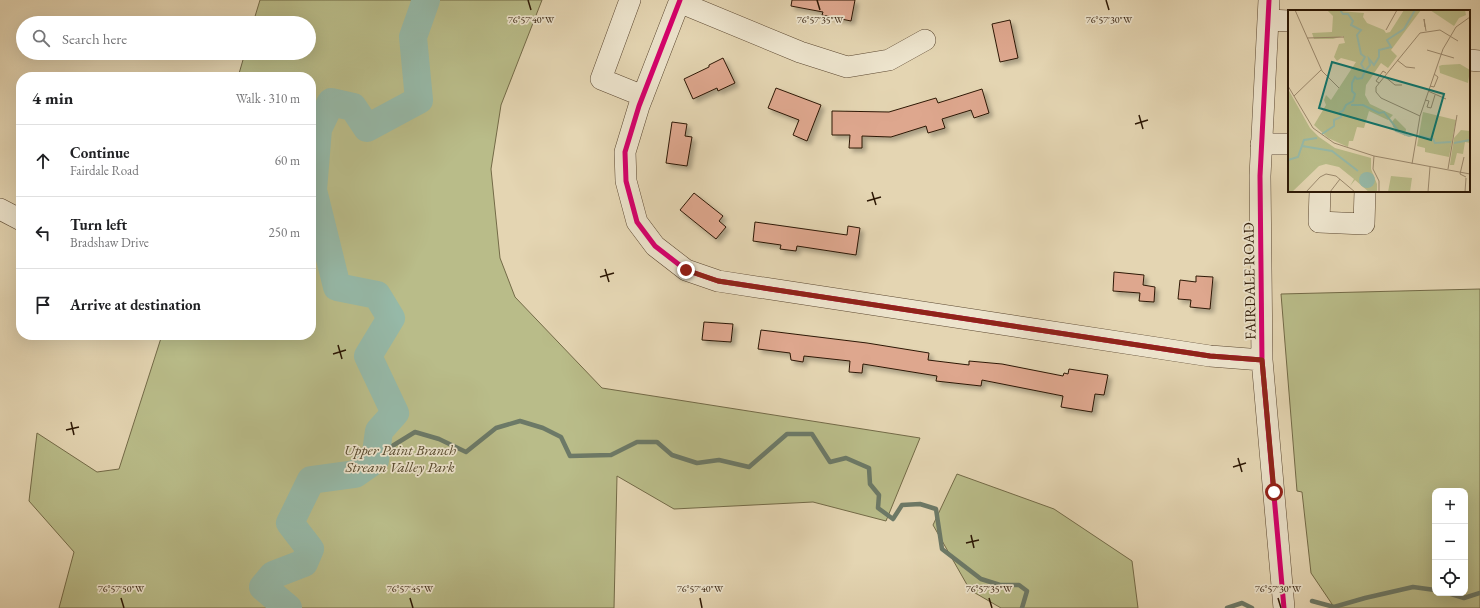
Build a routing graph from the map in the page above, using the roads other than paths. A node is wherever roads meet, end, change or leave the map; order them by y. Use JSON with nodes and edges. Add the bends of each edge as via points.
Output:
{"nodes":[{"id":1,"x":630,"y":0,"type":"edge"},
{"id":2,"x":679,"y":1,"type":"edge"},
{"id":3,"x":1269,"y":10,"type":"edge"},
{"id":4,"x":1288,"y":20,"type":"edge"},
{"id":5,"x":925,"y":40,"type":"dead end"},
{"id":6,"x":1470,"y":60,"type":"edge"},
{"id":7,"x":1480,"y":61,"type":"edge"},
{"id":8,"x":643,"y":96,"type":"junction"},
{"id":9,"x":1261,"y":144,"type":"junction"},
{"id":10,"x":1288,"y":144,"type":"edge"},
{"id":11,"x":1320,"y":192,"type":"edge"},
{"id":12,"x":1365,"y":192,"type":"edge"},
{"id":13,"x":0,"y":209,"type":"edge"},
{"id":14,"x":16,"y":217,"type":"edge"},
{"id":15,"x":1262,"y":360,"type":"junction"},
{"id":16,"x":1284,"y":608,"type":"edge"}],
"edges":[{"from":1,"to":8,"type":"street","via":[[601,79]]},
{"from":2,"to":5,"type":"street","via":[[800,52],[847,67],[890,60]]},
{"from":2,"to":8,"type":"street"},
{"from":3,"to":4,"type":"street"},
{"from":3,"to":9,"type":"street","name":"FAIRDALE ROAD"},
{"from":6,"to":7,"type":"street"},
{"from":8,"to":15,"type":"street","via":[[625,152],[626,181],[637,222],[655,246],[686,270],[718,281],[1210,356]]},
{"from":9,"to":10,"type":"street"},
{"from":9,"to":15,"type":"street","name":"FAIRDALE ROAD"},
{"from":11,"to":12,"type":"street","via":[[1319,222],[1364,224]]},
{"from":13,"to":14,"type":"street"},
{"from":15,"to":16,"type":"street","name":"FAIRDALE ROAD"}]}
